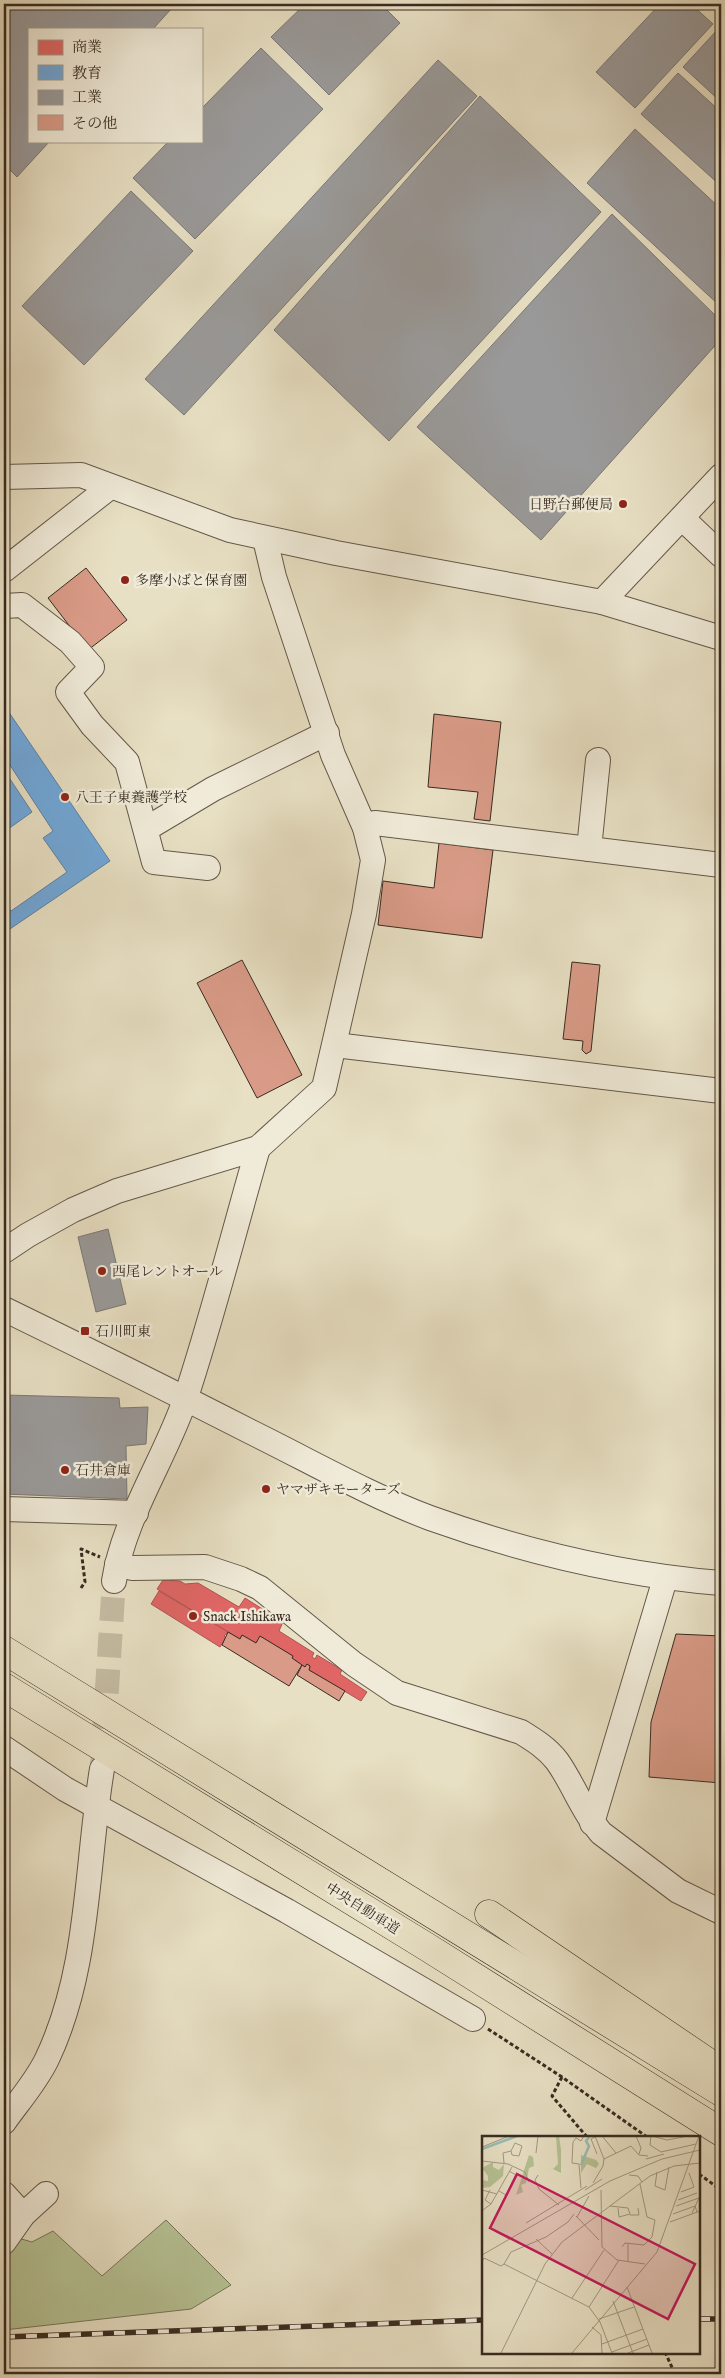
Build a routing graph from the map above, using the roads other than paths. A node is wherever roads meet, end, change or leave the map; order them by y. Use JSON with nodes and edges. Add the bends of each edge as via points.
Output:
{"nodes":[{"id":1,"x":721,"y":476,"type":"edge"},
{"id":2,"x":4,"y":477,"type":"edge"},
{"id":3,"x":110,"y":487,"type":"junction"},
{"id":4,"x":682,"y":518,"type":"junction"},
{"id":5,"x":265,"y":539,"type":"junction"},
{"id":6,"x":721,"y":555,"type":"edge"},
{"id":7,"x":4,"y":570,"type":"edge"},
{"id":8,"x":602,"y":602,"type":"junction"},
{"id":9,"x":4,"y":606,"type":"edge"},
{"id":10,"x":721,"y":638,"type":"edge"},
{"id":11,"x":327,"y":733,"type":"junction"},
{"id":12,"x":598,"y":760,"type":"dead end"},
{"id":13,"x":365,"y":828,"type":"junction"},
{"id":14,"x":146,"y":829,"type":"junction"},
{"id":15,"x":589,"y":849,"type":"junction"},
{"id":16,"x":721,"y":865,"type":"edge"},
{"id":17,"x":208,"y":868,"type":"dead end"},
{"id":18,"x":335,"y":1045,"type":"junction"},
{"id":19,"x":721,"y":1091,"type":"edge"},
{"id":20,"x":258,"y":1148,"type":"junction"},
{"id":21,"x":4,"y":1251,"type":"edge"},
{"id":22,"x":4,"y":1309,"type":"edge"},
{"id":23,"x":185,"y":1398,"type":"junction"},
{"id":24,"x":4,"y":1509,"type":"edge"},
{"id":25,"x":136,"y":1513,"type":"junction"},
{"id":26,"x":665,"y":1578,"type":"junction"},
{"id":27,"x":721,"y":1583,"type":"edge"},
{"id":28,"x":4,"y":1650,"type":"edge"},
{"id":29,"x":4,"y":1687,"type":"edge"},
{"id":30,"x":4,"y":1748,"type":"edge"},
{"id":31,"x":102,"y":1769,"type":"tunnel mouth"},
{"id":32,"x":96,"y":1804,"type":"junction"},
{"id":33,"x":592,"y":1823,"type":"junction"},
{"id":34,"x":721,"y":1912,"type":"edge"},
{"id":35,"x":489,"y":1914,"type":"dead end"},
{"id":36,"x":473,"y":2019,"type":"road end"},
{"id":37,"x":721,"y":2071,"type":"edge"},
{"id":38,"x":721,"y":2092,"type":"edge"},
{"id":39,"x":4,"y":2122,"type":"edge"},
{"id":40,"x":721,"y":2132,"type":"edge"},
{"id":41,"x":4,"y":2194,"type":"edge"},
{"id":42,"x":46,"y":2194,"type":"dead end"},
{"id":43,"x":23,"y":2215,"type":"junction"},
{"id":44,"x":4,"y":2242,"type":"edge"}],
"edges":[{"from":1,"to":4,"type":"street"},
{"from":2,"to":3,"type":"street","via":[[81,476]]},
{"from":3,"to":5,"type":"street","via":[[230,530]]},
{"from":3,"to":7,"type":"street"},
{"from":4,"to":6,"type":"street"},
{"from":4,"to":8,"type":"street"},
{"from":5,"to":8,"type":"street"},
{"from":5,"to":11,"type":"street","via":[[274,577]]},
{"from":8,"to":10,"type":"street"},
{"from":9,"to":14,"type":"street","via":[[22,605],[70,642],[92,667],[68,692],[92,725],[127,762]]},
{"from":11,"to":13,"type":"street","via":[[333,756]]},
{"from":11,"to":14,"type":"street","via":[[213,789]]},
{"from":12,"to":15,"type":"street"},
{"from":13,"to":15,"type":"street","via":[[375,824]]},
{"from":13,"to":18,"type":"street","via":[[372,860],[364,914]]},
{"from":14,"to":17,"type":"street","via":[[154,862]]},
{"from":15,"to":16,"type":"street"},
{"from":18,"to":19,"type":"street"},
{"from":18,"to":20,"type":"street","via":[[324,1088]]},
{"from":20,"to":21,"type":"street","via":[[117,1191],[73,1210]]},
{"from":20,"to":23,"type":"street"},
{"from":22,"to":23,"type":"street"},
{"from":23,"to":25,"type":"street"},
{"from":23,"to":26,"type":"street","via":[[428,1517],[570,1561]]},
{"from":24,"to":25,"type":"street"},
{"from":25,"to":33,"type":"street","via":[[116,1572],[132,1568],[205,1567],[260,1588],[354,1664],[396,1693],[521,1732],[539,1743],[557,1761]]},
{"from":26,"to":27,"type":"street"},
{"from":26,"to":33,"type":"street"},
{"from":28,"to":38,"type":"highway"},
{"from":29,"to":40,"type":"highway","name":"中央自動車道"},
{"from":30,"to":32,"type":"street"},
{"from":31,"to":32,"type":"street"},
{"from":32,"to":36,"type":"street"},
{"from":32,"to":39,"type":"street","via":[[85,1917],[65,2009],[47,2058]]},
{"from":33,"to":34,"type":"street","via":[[678,1891]]},
{"from":35,"to":37,"type":"highway"},
{"from":41,"to":43,"type":"street"},
{"from":42,"to":43,"type":"street"},
{"from":43,"to":44,"type":"street"}]}
